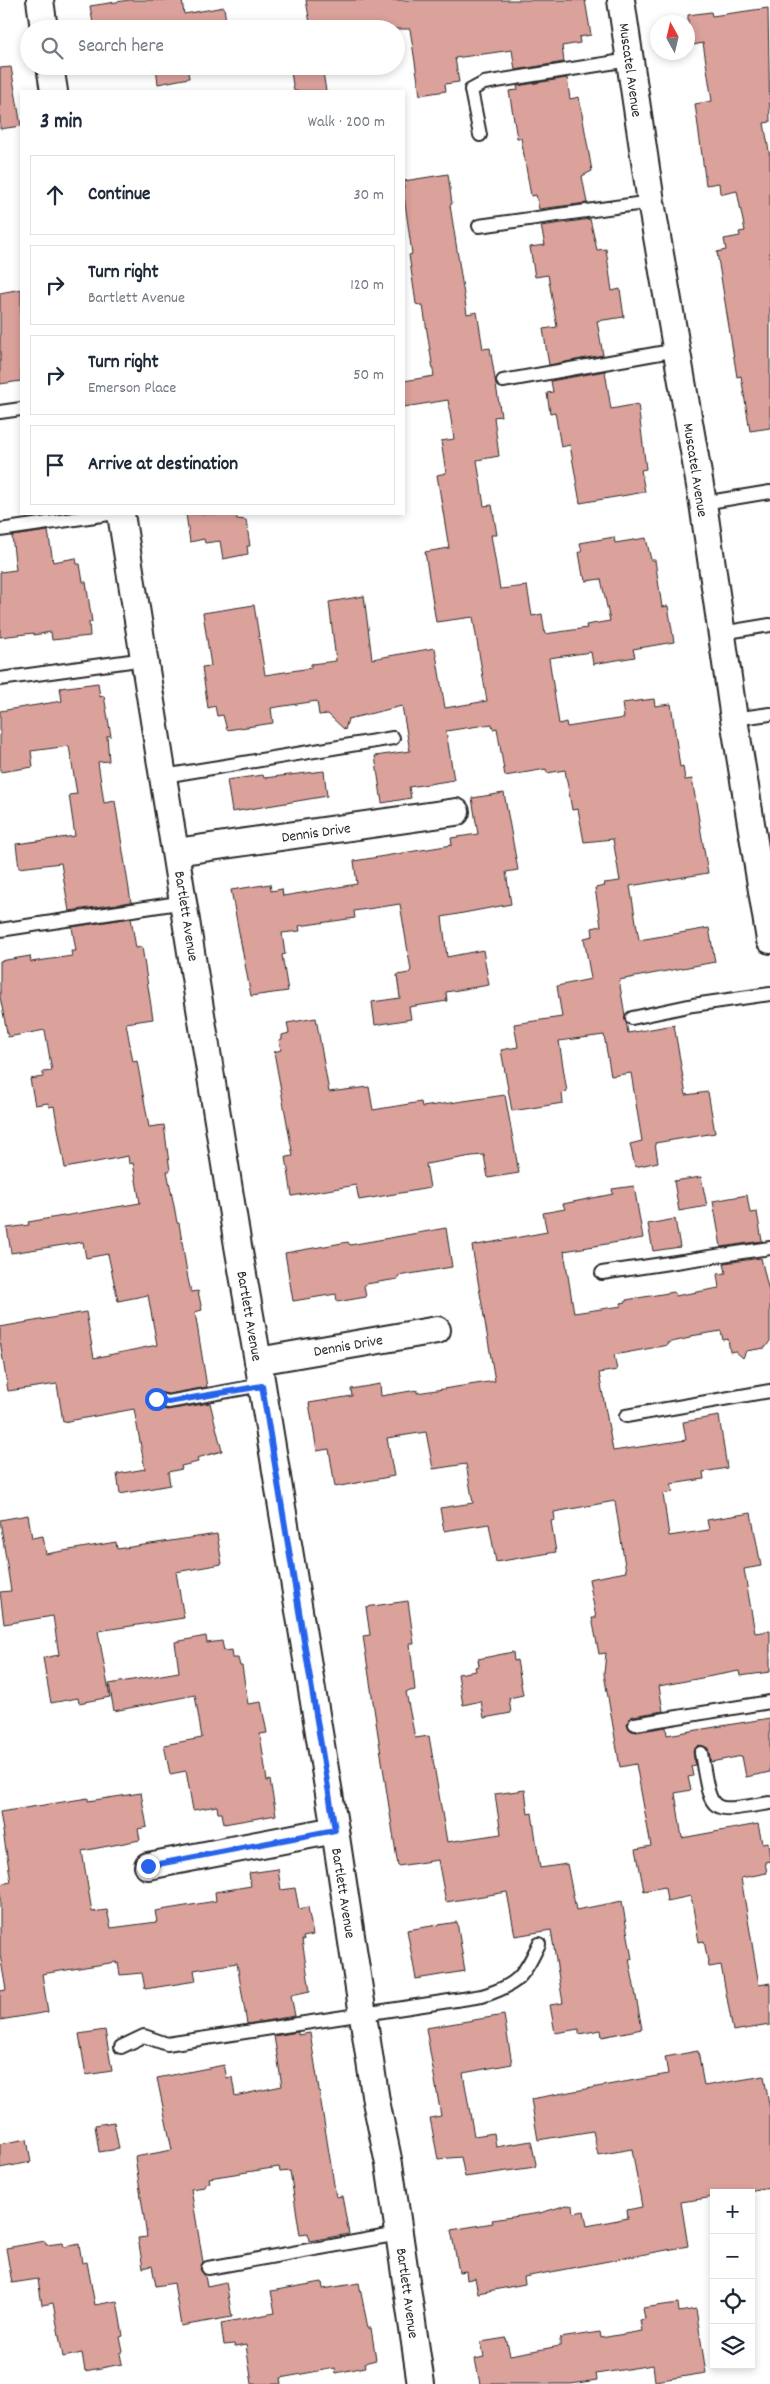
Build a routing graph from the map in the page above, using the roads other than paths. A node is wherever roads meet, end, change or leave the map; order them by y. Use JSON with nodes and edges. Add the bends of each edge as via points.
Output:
{"nodes":[{"id":1,"x":40,"y":0,"type":"edge"},
{"id":2,"x":621,"y":0,"type":"edge"},
{"id":3,"x":43,"y":20,"type":"edge"},
{"id":4,"x":629,"y":60,"type":"junction"},
{"id":5,"x":51,"y":75,"type":"edge"},
{"id":6,"x":54,"y":90,"type":"edge"},
{"id":7,"x":480,"y":135,"type":"dead end"},
{"id":8,"x":652,"y":202,"type":"junction"},
{"id":9,"x":479,"y":226,"type":"dead end"},
{"id":10,"x":677,"y":350,"type":"junction"},
{"id":11,"x":503,"y":381,"type":"dead end"},
{"id":12,"x":20,"y":409,"type":"edge"},
{"id":13,"x":0,"y":412,"type":"edge"},
{"id":14,"x":770,"y":492,"type":"edge"},
{"id":15,"x":703,"y":503,"type":"junction"},
{"id":16,"x":103,"y":515,"type":"edge"},
{"id":17,"x":121,"y":515,"type":"edge"},
{"id":18,"x":0,"y":530,"type":"edge"},
{"id":19,"x":770,"y":625,"type":"edge"},
{"id":20,"x":722,"y":633,"type":"junction"},
{"id":21,"x":145,"y":659,"type":"junction"},
{"id":22,"x":0,"y":679,"type":"edge"},
{"id":23,"x":770,"y":714,"type":"edge"},
{"id":24,"x":734,"y":719,"type":"junction"},
{"id":25,"x":393,"y":738,"type":"dead end"},
{"id":26,"x":164,"y":776,"type":"junction"},
{"id":27,"x":456,"y":812,"type":"dead end"},
{"id":28,"x":176,"y":852,"type":"junction"},
{"id":29,"x":185,"y":902,"type":"junction"},
{"id":30,"x":0,"y":930,"type":"edge"},
{"id":31,"x":770,"y":940,"type":"edge"},
{"id":32,"x":770,"y":994,"type":"edge"},
{"id":33,"x":632,"y":1018,"type":"dead end"},
{"id":34,"x":770,"y":1248,"type":"edge"},
{"id":35,"x":602,"y":1273,"type":"dead end"},
{"id":36,"x":437,"y":1330,"type":"dead end"},
{"id":37,"x":260,"y":1373,"type":"junction"},
{"id":38,"x":770,"y":1391,"type":"edge"},
{"id":39,"x":156,"y":1399,"type":"dead end"},
{"id":40,"x":626,"y":1416,"type":"dead end"},
{"id":41,"x":770,"y":1702,"type":"edge"},
{"id":42,"x":635,"y":1724,"type":"dead end"},
{"id":43,"x":701,"y":1752,"type":"dead end"},
{"id":44,"x":770,"y":1803,"type":"edge"},
{"id":45,"x":335,"y":1830,"type":"junction"},
{"id":46,"x":148,"y":1866,"type":"dead end"},
{"id":47,"x":539,"y":1944,"type":"dead end"},
{"id":48,"x":363,"y":2014,"type":"junction"},
{"id":49,"x":122,"y":2047,"type":"dead end"},
{"id":50,"x":399,"y":2234,"type":"junction"},
{"id":51,"x":208,"y":2268,"type":"dead end"},
{"id":52,"x":421,"y":2384,"type":"edge"}],
"edges":[{"from":1,"to":3,"type":"street"},
{"from":2,"to":4,"type":"street","name":"Muscatel Avenue"},
{"from":4,"to":7,"type":"lane","via":[[484,83],[471,90]]},
{"from":4,"to":8,"type":"street","name":"Muscatel Avenue"},
{"from":5,"to":6,"type":"street"},
{"from":8,"to":9,"type":"lane"},
{"from":8,"to":10,"type":"street","name":"Muscatel Avenue"},
{"from":10,"to":11,"type":"lane"},
{"from":10,"to":15,"type":"street","name":"Muscatel Avenue"},
{"from":12,"to":13,"type":"lane"},
{"from":14,"to":15,"type":"lane"},
{"from":15,"to":20,"type":"street","name":"Muscatel Avenue"},
{"from":16,"to":18,"type":"lane"},
{"from":17,"to":21,"type":"street","name":"Bartlett Avenue"},
{"from":19,"to":20,"type":"lane"},
{"from":20,"to":24,"type":"street","name":"Muscatel Avenue"},
{"from":21,"to":22,"type":"lane"},
{"from":21,"to":26,"type":"street","name":"Bartlett Avenue"},
{"from":23,"to":24,"type":"lane"},
{"from":24,"to":31,"type":"street","name":"Muscatel Avenue"},
{"from":25,"to":26,"type":"lane"},
{"from":26,"to":28,"type":"street","name":"Bartlett Avenue"},
{"from":27,"to":28,"type":"street","name":"Dennis Drive"},
{"from":28,"to":29,"type":"street","name":"Bartlett Avenue"},
{"from":29,"to":30,"type":"lane"},
{"from":29,"to":37,"type":"street","name":"Bartlett Avenue"},
{"from":32,"to":33,"type":"lane"},
{"from":34,"to":35,"type":"lane"},
{"from":36,"to":37,"type":"street","name":"Dennis Drive"},
{"from":37,"to":39,"type":"lane","via":[[168,1402]]},
{"from":37,"to":45,"type":"street","name":"Bartlett Avenue"},
{"from":38,"to":40,"type":"lane"},
{"from":41,"to":42,"type":"lane"},
{"from":43,"to":44,"type":"lane","via":[[708,1794],[713,1803],[729,1810]]},
{"from":45,"to":46,"type":"street"},
{"from":45,"to":48,"type":"street","name":"Bartlett Avenue"},
{"from":47,"to":48,"type":"lane","via":[[525,1973],[504,1989],[482,1996]]},
{"from":48,"to":49,"type":"lane","via":[[167,2044],[144,2036]]},
{"from":48,"to":50,"type":"street","name":"Bartlett Avenue"},
{"from":50,"to":51,"type":"lane"},
{"from":50,"to":52,"type":"street","name":"Bartlett Avenue"}]}
